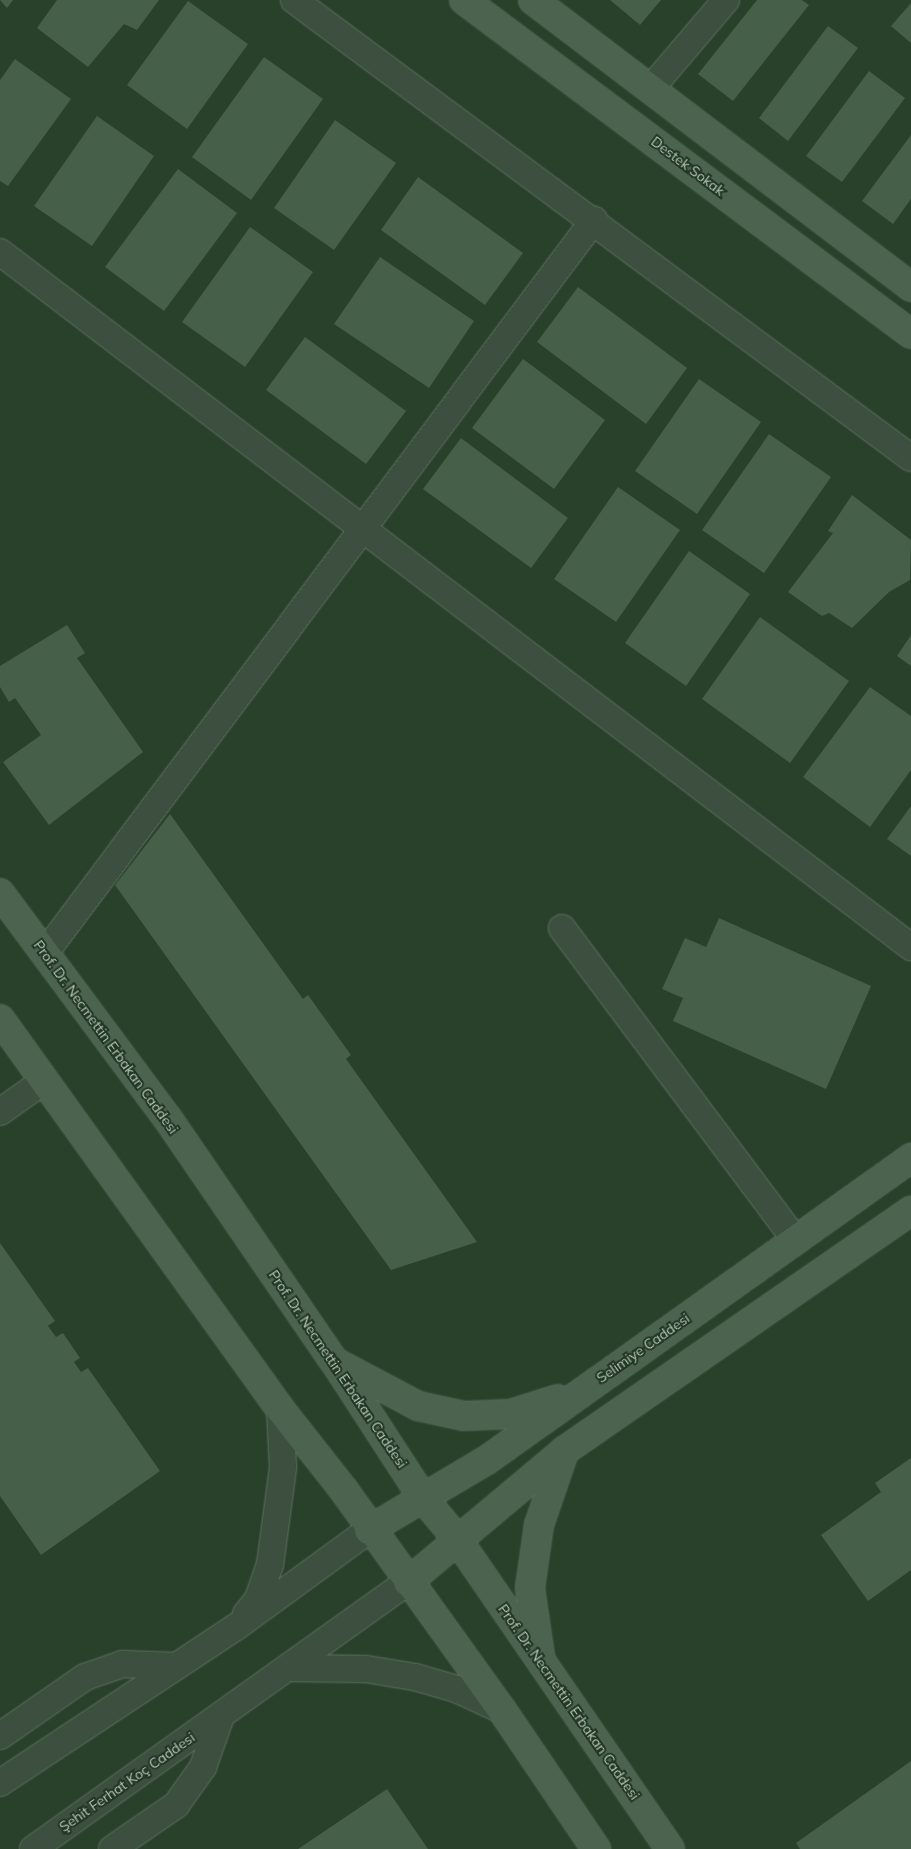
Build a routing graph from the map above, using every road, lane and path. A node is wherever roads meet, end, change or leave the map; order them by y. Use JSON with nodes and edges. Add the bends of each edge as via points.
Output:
{"nodes":[{"id":1,"x":294,"y":0,"type":"edge"},
{"id":2,"x":464,"y":0,"type":"edge"},
{"id":3,"x":533,"y":0,"type":"edge"},
{"id":4,"x":726,"y":0,"type":"edge"},
{"id":5,"x":652,"y":87,"type":"junction"},
{"id":6,"x":594,"y":220,"type":"junction"},
{"id":7,"x":0,"y":252,"type":"edge"},
{"id":8,"x":911,"y":287,"type":"edge"},
{"id":9,"x":911,"y":334,"type":"edge"},
{"id":10,"x":911,"y":458,"type":"edge"},
{"id":11,"x":361,"y":530,"type":"junction"},
{"id":12,"x":0,"y":893,"type":"edge"},
{"id":13,"x":562,"y":928,"type":"dead end"},
{"id":14,"x":911,"y":947,"type":"edge"},
{"id":15,"x":45,"y":953,"type":"junction"},
{"id":16,"x":0,"y":1019,"type":"edge"},
{"id":17,"x":44,"y":1080,"type":"junction"},
{"id":18,"x":0,"y":1112,"type":"edge"},
{"id":19,"x":911,"y":1158,"type":"edge"},
{"id":20,"x":911,"y":1211,"type":"edge"},
{"id":21,"x":795,"y":1240,"type":"junction"},
{"id":22,"x":334,"y":1361,"type":"junction"},
{"id":23,"x":578,"y":1393,"type":"junction"},
{"id":24,"x":280,"y":1409,"type":"junction"},
{"id":25,"x":564,"y":1451,"type":"junction"},
{"id":26,"x":423,"y":1498,"type":"junction"},
{"id":27,"x":370,"y":1530,"type":"junction"},
{"id":28,"x":457,"y":1539,"type":"junction"},
{"id":29,"x":408,"y":1582,"type":"junction"},
{"id":30,"x":236,"y":1627,"type":"junction"},
{"id":31,"x":541,"y":1662,"type":"junction"},
{"id":32,"x":178,"y":1666,"type":"junction"},
{"id":33,"x":288,"y":1668,"type":"junction"},
{"id":34,"x":502,"y":1710,"type":"junction"},
{"id":35,"x":221,"y":1716,"type":"junction"},
{"id":36,"x":0,"y":1736,"type":"edge"},
{"id":37,"x":0,"y":1784,"type":"edge"},
{"id":38,"x":33,"y":1849,"type":"edge"},
{"id":39,"x":112,"y":1849,"type":"edge"},
{"id":40,"x":596,"y":1849,"type":"edge"},
{"id":41,"x":670,"y":1849,"type":"edge"}],
"edges":[{"from":1,"to":6,"type":"street"},
{"from":2,"to":9,"type":"street","name":"Destek Sokak"},
{"from":3,"to":5,"type":"street"},
{"from":4,"to":5,"type":"street"},
{"from":5,"to":8,"type":"street"},
{"from":6,"to":10,"type":"street"},
{"from":6,"to":11,"type":"street"},
{"from":7,"to":11,"type":"street"},
{"from":11,"to":14,"type":"street"},
{"from":11,"to":15,"type":"street"},
{"from":12,"to":15,"type":"street","name":"Prof. Dr. Necmettin Erbakan Caddesi"},
{"from":13,"to":21,"type":"street"},
{"from":15,"to":22,"type":"street","name":"Prof. Dr. Necmettin Erbakan Caddesi","via":[[168,1119]]},
{"from":16,"to":17,"type":"street"},
{"from":17,"to":18,"type":"street"},
{"from":17,"to":24,"type":"street"},
{"from":19,"to":21,"type":"street","name":"Selimiye Caddesi"},
{"from":20,"to":25,"type":"street"},
{"from":21,"to":23,"type":"street","name":"Selimiye Caddesi"},
{"from":22,"to":23,"type":"street","via":[[418,1406],[464,1416],[510,1414]]},
{"from":22,"to":26,"type":"street","name":"Prof. Dr. Necmettin Erbakan Caddesi"},
{"from":23,"to":26,"type":"street","name":"Selimiye Caddesi","via":[[487,1460]]},
{"from":24,"to":27,"type":"street"},
{"from":24,"to":30,"type":"street","via":[[283,1467],[270,1566],[258,1599]]},
{"from":25,"to":28,"type":"street"},
{"from":25,"to":31,"type":"street","via":[[539,1525],[530,1588]]},
{"from":26,"to":27,"type":"street","name":"Selimiye Caddesi"},
{"from":26,"to":28,"type":"street","name":"Prof. Dr. Necmettin Erbakan Caddesi"},
{"from":27,"to":29,"type":"street"},
{"from":27,"to":30,"type":"street"},
{"from":28,"to":29,"type":"street"},
{"from":28,"to":31,"type":"street","name":"Prof. Dr. Necmettin Erbakan Caddesi"},
{"from":29,"to":33,"type":"street","name":"Şehit Ferhat Koç Caddesi"},
{"from":29,"to":34,"type":"street"},
{"from":30,"to":32,"type":"street"},
{"from":31,"to":41,"type":"street","name":"Prof. Dr. Necmettin Erbakan Caddesi"},
{"from":32,"to":36,"type":"street","via":[[122,1664],[85,1677]]},
{"from":32,"to":37,"type":"street"},
{"from":33,"to":34,"type":"street","via":[[366,1669],[415,1677],[456,1689]]},
{"from":33,"to":35,"type":"street","name":"Şehit Ferhat Koç Caddesi"},
{"from":34,"to":40,"type":"street"},
{"from":35,"to":38,"type":"street","name":"Şehit Ferhat Koç Caddesi"},
{"from":35,"to":39,"type":"street","name":"Şehit Ferhat Koç Caddesi","via":[[203,1767],[176,1805]]}]}
